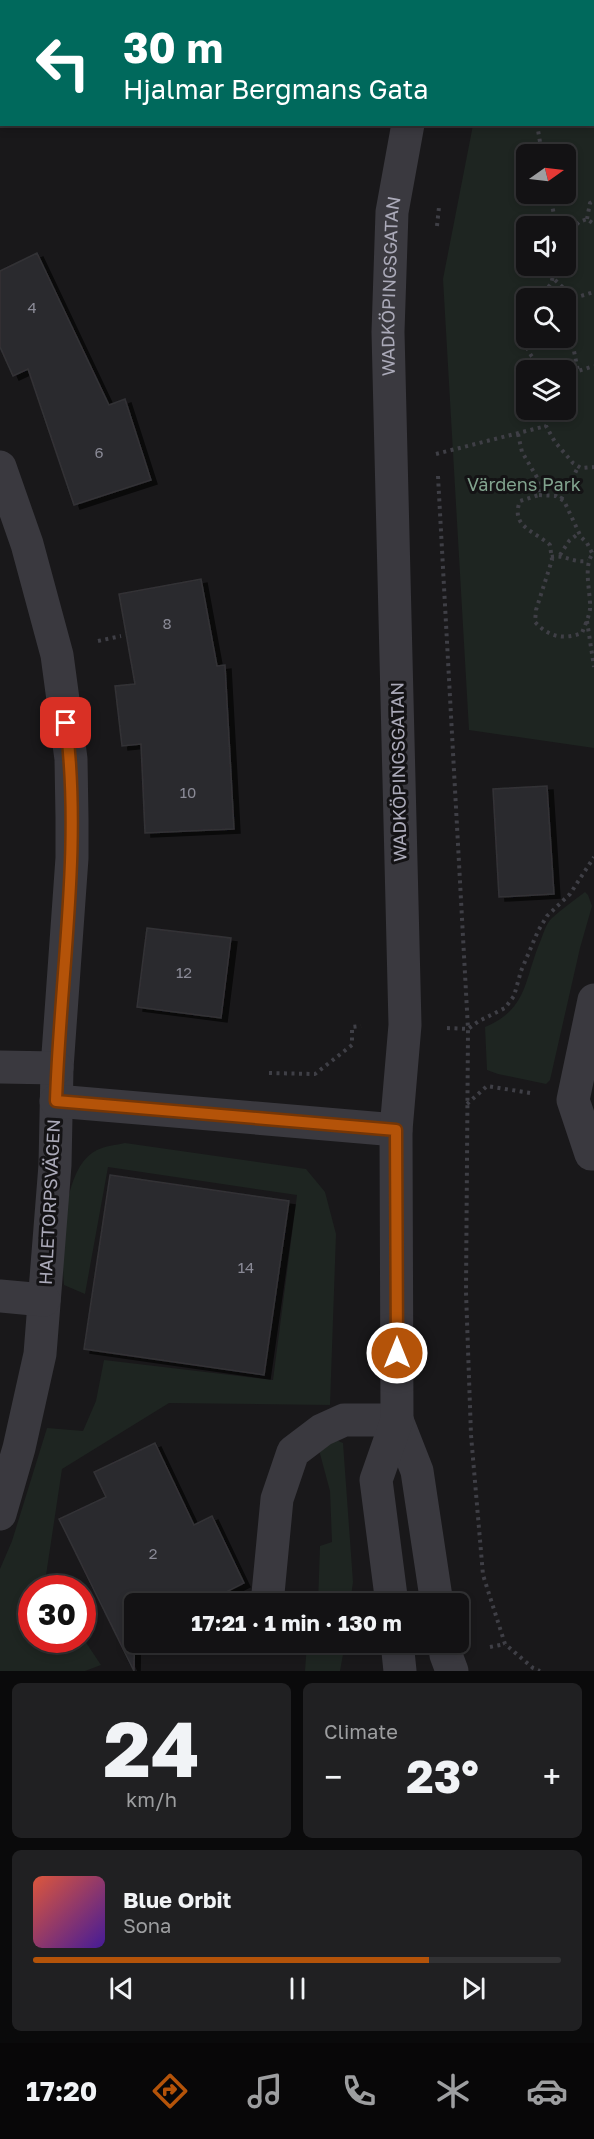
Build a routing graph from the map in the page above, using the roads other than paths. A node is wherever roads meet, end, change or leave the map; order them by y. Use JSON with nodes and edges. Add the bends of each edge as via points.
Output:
{"nodes":[{"id":1,"x":408,"y":126,"type":"edge"},
{"id":2,"x":0,"y":467,"type":"edge"},
{"id":3,"x":594,"y":1000,"type":"edge"},
{"id":4,"x":0,"y":1066,"type":"edge"},
{"id":5,"x":57,"y":1068,"type":"junction"},
{"id":6,"x":56,"y":1101,"type":"junction"},
{"id":7,"x":396,"y":1130,"type":"junction"},
{"id":8,"x":594,"y":1154,"type":"edge"},
{"id":9,"x":0,"y":1296,"type":"edge"},
{"id":10,"x":44,"y":1300,"type":"junction"},
{"id":11,"x":397,"y":1420,"type":"junction"},
{"id":12,"x":0,"y":1514,"type":"edge"},
{"id":13,"x":268,"y":1593,"type":"edge"},
{"id":14,"x":391,"y":1593,"type":"edge"},
{"id":15,"x":435,"y":1593,"type":"edge"},
{"id":16,"x":398,"y":1653,"type":"edge"},
{"id":17,"x":446,"y":1653,"type":"edge"},
{"id":18,"x":400,"y":1671,"type":"edge"},
{"id":19,"x":452,"y":1671,"type":"edge"}],
"edges":[{"from":1,"to":7,"type":"street","name":"WADKÖPINGSGATAN","via":[[392,212],[388,332],[405,1025]]},
{"from":2,"to":5,"type":"street","name":"HALETORPSVÄGEN","via":[[48,616],[71,759],[72,858]]},
{"from":3,"to":8,"type":"street","via":[[573,1100]]},
{"from":4,"to":5,"type":"street"},
{"from":5,"to":6,"type":"street","name":"HALETORPSVÄGEN"},
{"from":6,"to":7,"type":"street"},
{"from":6,"to":10,"type":"street","name":"HALETORPSVÄGEN","via":[[56,1165]]},
{"from":7,"to":11,"type":"street","name":"WADKÖPINGSGATAN"},
{"from":9,"to":10,"type":"street","name":"HALETORPSVÄGEN"},
{"from":10,"to":12,"type":"street","name":"HALETORPSVÄGEN","via":[[40,1354]]},
{"from":11,"to":13,"type":"street","via":[[344,1420],[322,1430],[293,1452],[277,1499]]},
{"from":11,"to":14,"type":"street","name":"WADKÖPINGSGATAN","via":[[376,1480]]},
{"from":11,"to":15,"type":"street","name":"WADKÖPINGSGATAN","via":[[417,1471]]},
{"from":16,"to":18,"type":"street"},
{"from":17,"to":19,"type":"street"}]}
